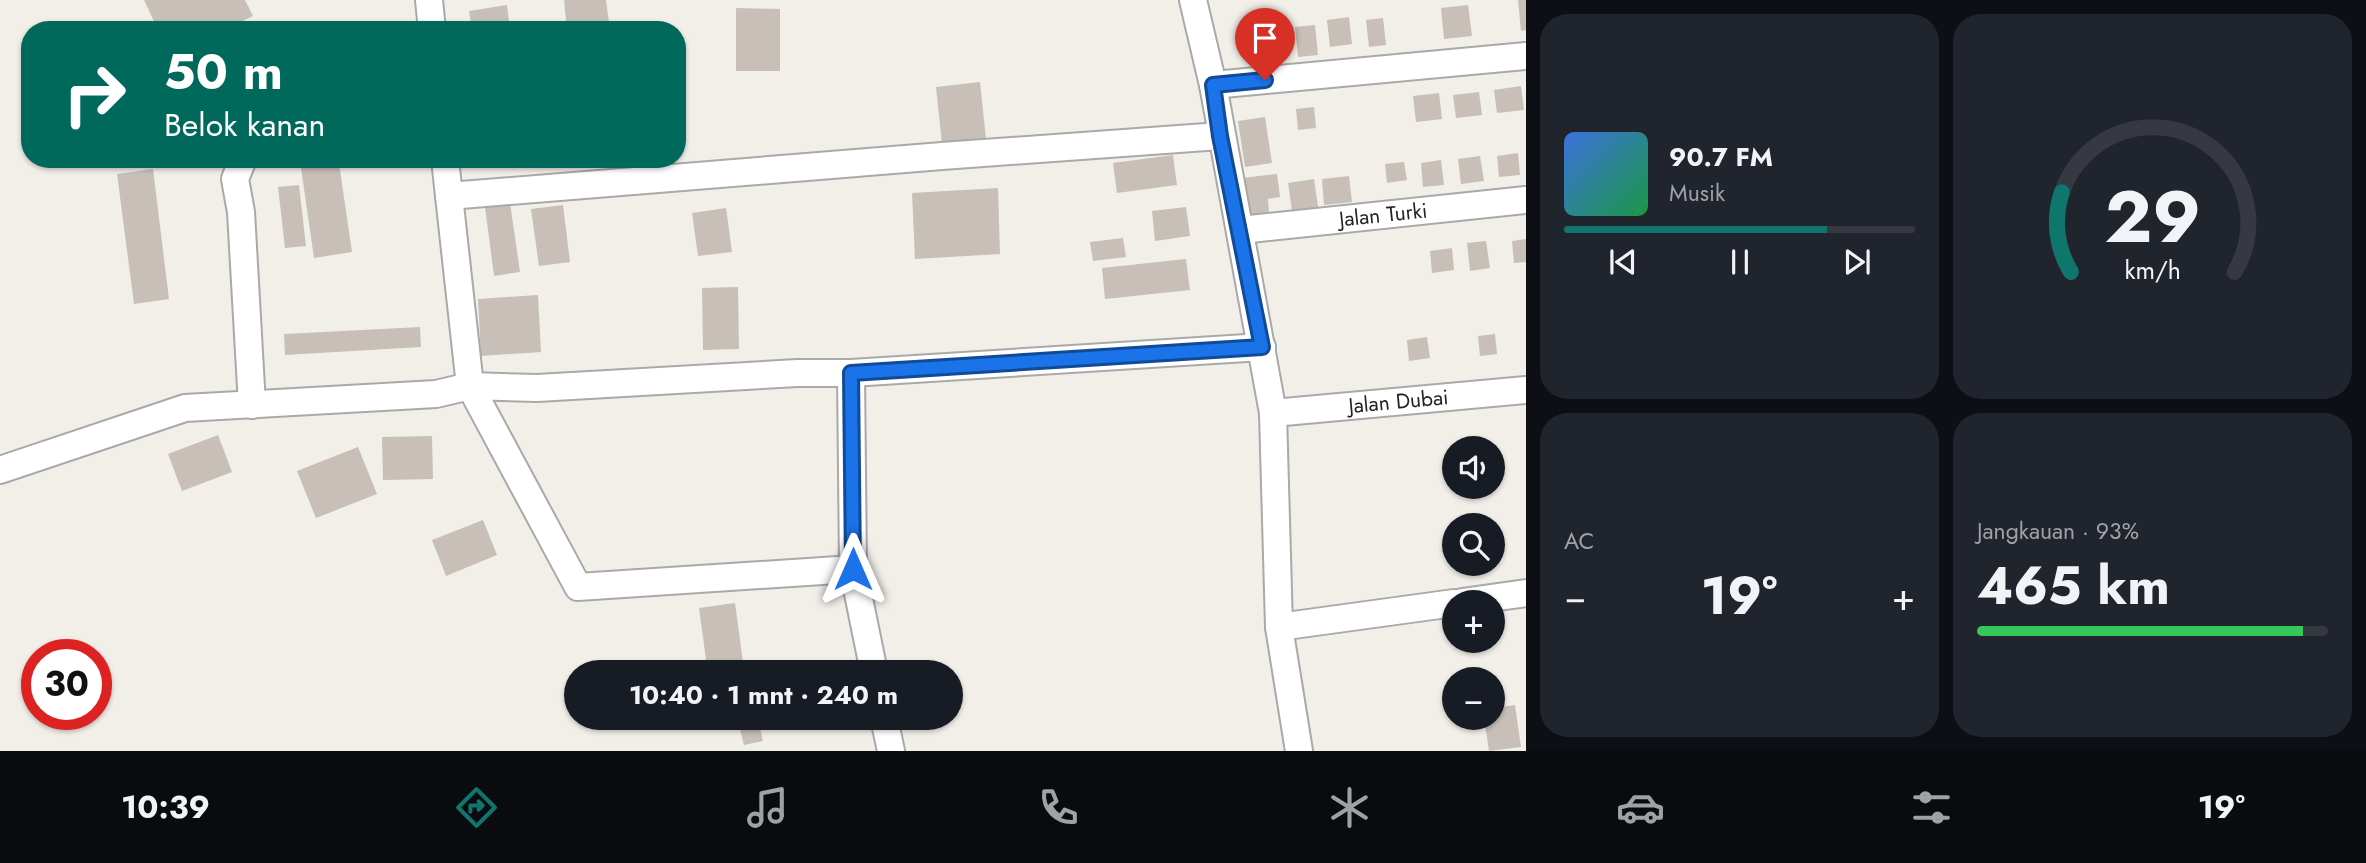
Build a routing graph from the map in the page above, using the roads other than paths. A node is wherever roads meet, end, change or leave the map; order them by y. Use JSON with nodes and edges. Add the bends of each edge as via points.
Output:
{"nodes":[{"id":1,"x":429,"y":0,"type":"edge"},
{"id":2,"x":1193,"y":0,"type":"edge"},
{"id":3,"x":431,"y":21,"type":"edge"},
{"id":4,"x":1526,"y":56,"type":"edge"},
{"id":5,"x":1213,"y":85,"type":"junction"},
{"id":6,"x":1220,"y":136,"type":"junction"},
{"id":7,"x":239,"y":168,"type":"edge"},
{"id":8,"x":446,"y":168,"type":"edge"},
{"id":9,"x":449,"y":196,"type":"junction"},
{"id":10,"x":1526,"y":200,"type":"edge"},
{"id":11,"x":1240,"y":230,"type":"junction"},
{"id":12,"x":1262,"y":347,"type":"junction"},
{"id":13,"x":851,"y":373,"type":"junction"},
{"id":14,"x":470,"y":386,"type":"junction"},
{"id":15,"x":1526,"y":390,"type":"edge"},
{"id":16,"x":252,"y":405,"type":"junction"},
{"id":17,"x":1273,"y":413,"type":"junction"},
{"id":18,"x":0,"y":470,"type":"edge"},
{"id":19,"x":853,"y":569,"type":"junction"},
{"id":20,"x":1526,"y":593,"type":"edge"},
{"id":21,"x":1505,"y":596,"type":"edge"},
{"id":22,"x":1442,"y":605,"type":"edge"},
{"id":23,"x":1279,"y":627,"type":"junction"},
{"id":24,"x":872,"y":660,"type":"edge"},
{"id":25,"x":887,"y":730,"type":"edge"},
{"id":26,"x":891,"y":751,"type":"edge"},
{"id":27,"x":1299,"y":751,"type":"edge"}],
"edges":[{"from":1,"to":3,"type":"street"},
{"from":2,"to":5,"type":"street"},
{"from":4,"to":5,"type":"street"},
{"from":5,"to":6,"type":"street"},
{"from":6,"to":9,"type":"street"},
{"from":6,"to":11,"type":"street"},
{"from":7,"to":16,"type":"street","via":[[235,179]]},
{"from":8,"to":9,"type":"street"},
{"from":9,"to":14,"type":"street"},
{"from":10,"to":11,"type":"street","name":"Jalan Turki"},
{"from":11,"to":12,"type":"street"},
{"from":12,"to":13,"type":"street"},
{"from":12,"to":17,"type":"street"},
{"from":13,"to":14,"type":"street","via":[[537,388]]},
{"from":13,"to":19,"type":"street"},
{"from":14,"to":16,"type":"street","via":[[436,394]]},
{"from":14,"to":19,"type":"street","via":[[578,587]]},
{"from":15,"to":17,"type":"street","name":"Jalan Dubai"},
{"from":16,"to":18,"type":"street","via":[[185,408]]},
{"from":17,"to":23,"type":"street"},
{"from":19,"to":24,"type":"street"},
{"from":20,"to":21,"type":"street"},
{"from":22,"to":23,"type":"street"},
{"from":23,"to":27,"type":"street"},
{"from":25,"to":26,"type":"street"}]}
